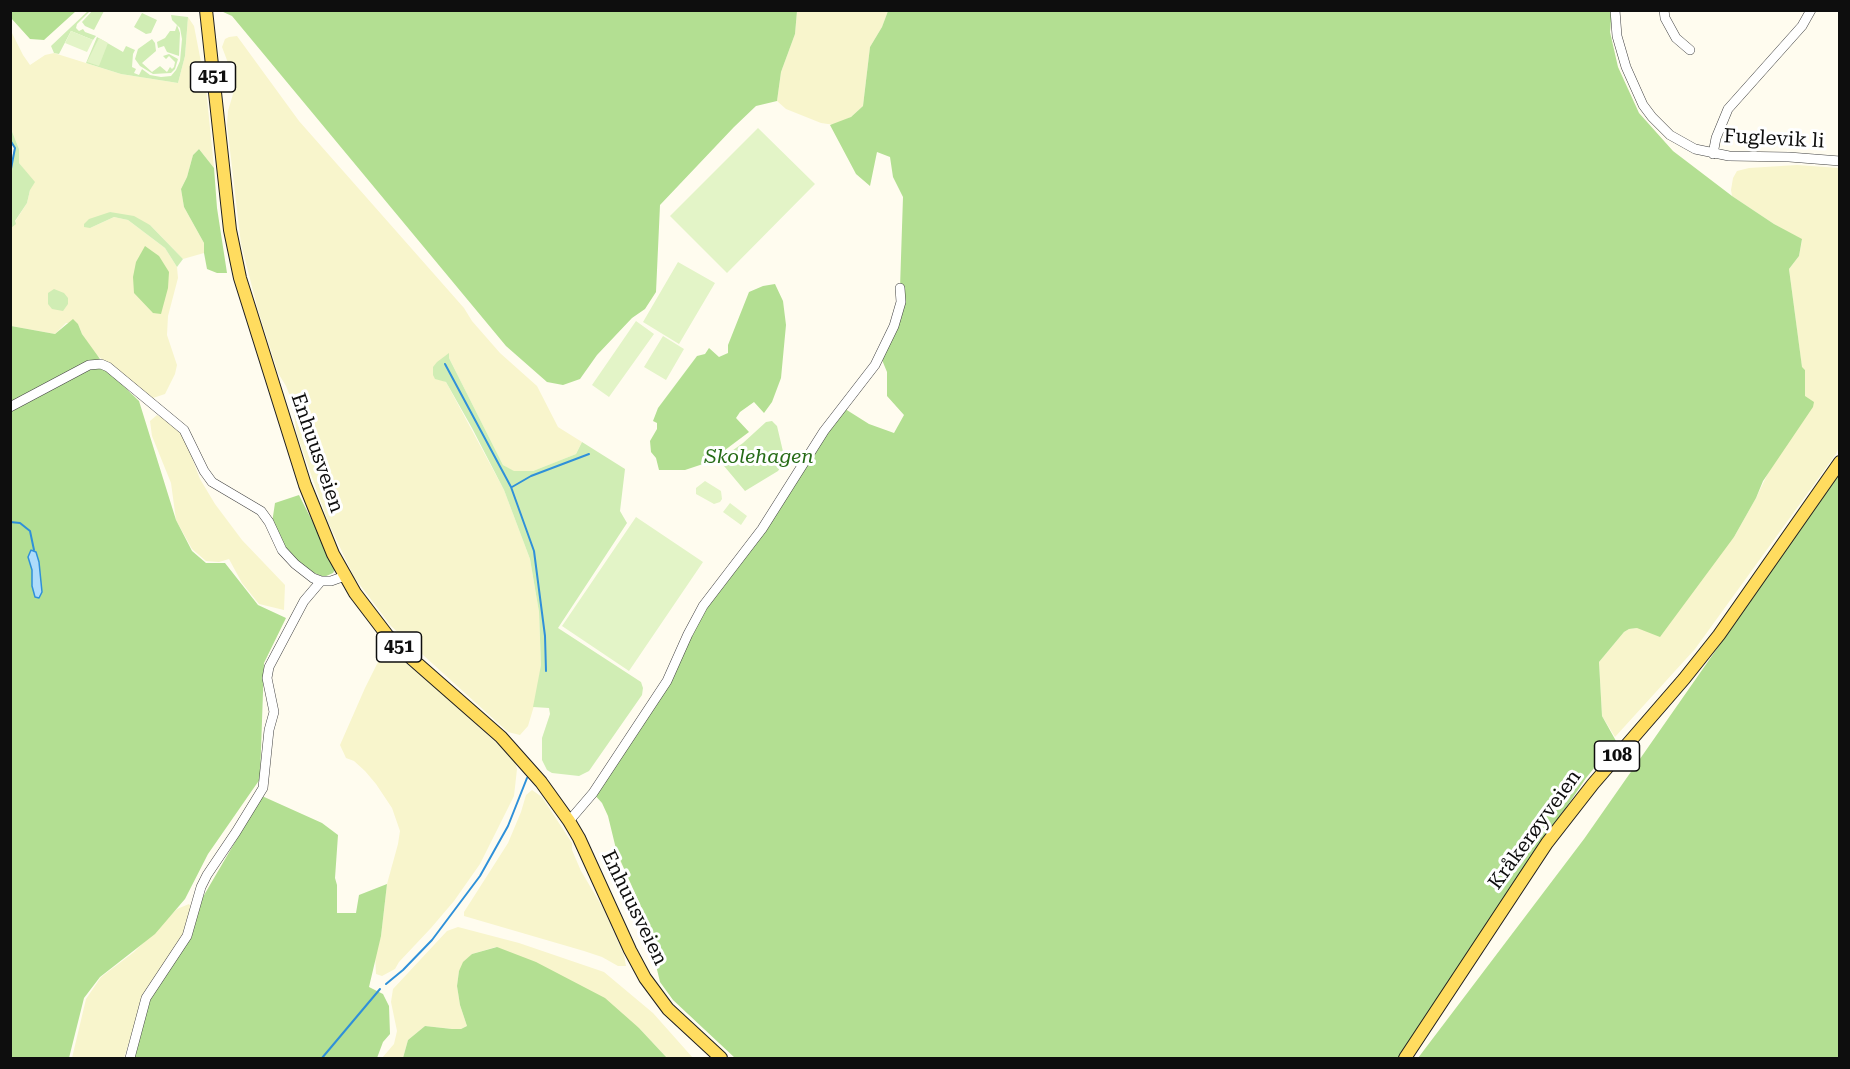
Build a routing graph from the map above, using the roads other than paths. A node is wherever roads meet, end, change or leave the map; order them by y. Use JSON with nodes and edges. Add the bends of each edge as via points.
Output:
{"nodes":[{"id":1,"x":206,"y":10,"type":"edge"},
{"id":2,"x":1615,"y":10,"type":"edge"},
{"id":3,"x":1664,"y":10,"type":"edge"},
{"id":4,"x":1811,"y":10,"type":"edge"},
{"id":5,"x":1690,"y":50,"type":"dead end"},
{"id":6,"x":1713,"y":154,"type":"junction"},
{"id":7,"x":1839,"y":161,"type":"edge"},
{"id":8,"x":900,"y":288,"type":"dead end"},
{"id":9,"x":10,"y":407,"type":"edge"},
{"id":10,"x":1839,"y":462,"type":"edge"},
{"id":11,"x":345,"y":576,"type":"junction"},
{"id":12,"x":321,"y":581,"type":"junction"},
{"id":13,"x":569,"y":820,"type":"junction"},
{"id":14,"x":130,"y":1059,"type":"edge"},
{"id":15,"x":721,"y":1059,"type":"edge"},
{"id":16,"x":1405,"y":1059,"type":"edge"}],
"edges":[{"from":1,"to":11,"type":"main road","name":"Enhuusveien","number":"451","via":[[230,230],[240,278],[312,506]]},
{"from":2,"to":6,"type":"street","name":"Fuglevik li","via":[[1626,67],[1643,105],[1680,142]]},
{"from":3,"to":5,"type":"street","via":[[1676,38]]},
{"from":4,"to":6,"type":"street","via":[[1802,26],[1728,109]]},
{"from":6,"to":7,"type":"street","name":"Fuglevik li"},
{"from":8,"to":13,"type":"street","via":[[901,302],[894,326],[875,365],[824,431],[762,530],[703,606],[667,681],[593,793]]},
{"from":9,"to":12,"type":"street","via":[[89,365],[108,367],[184,430],[212,482],[261,511],[282,550],[307,574]]},
{"from":10,"to":16,"type":"main road","name":"Kråkerøyveien","number":"108","via":[[1719,635],[1547,843]]},
{"from":11,"to":12,"type":"street"},
{"from":11,"to":13,"type":"main road","name":"Enhuusveien","number":"451","via":[[387,635],[515,751]]},
{"from":12,"to":14,"type":"street","via":[[304,601],[269,667],[273,712],[263,788],[207,875],[184,943],[146,998]]},
{"from":13,"to":15,"type":"main road","name":"Enhuusveien","number":"451","via":[[645,978],[668,1009]]}]}
